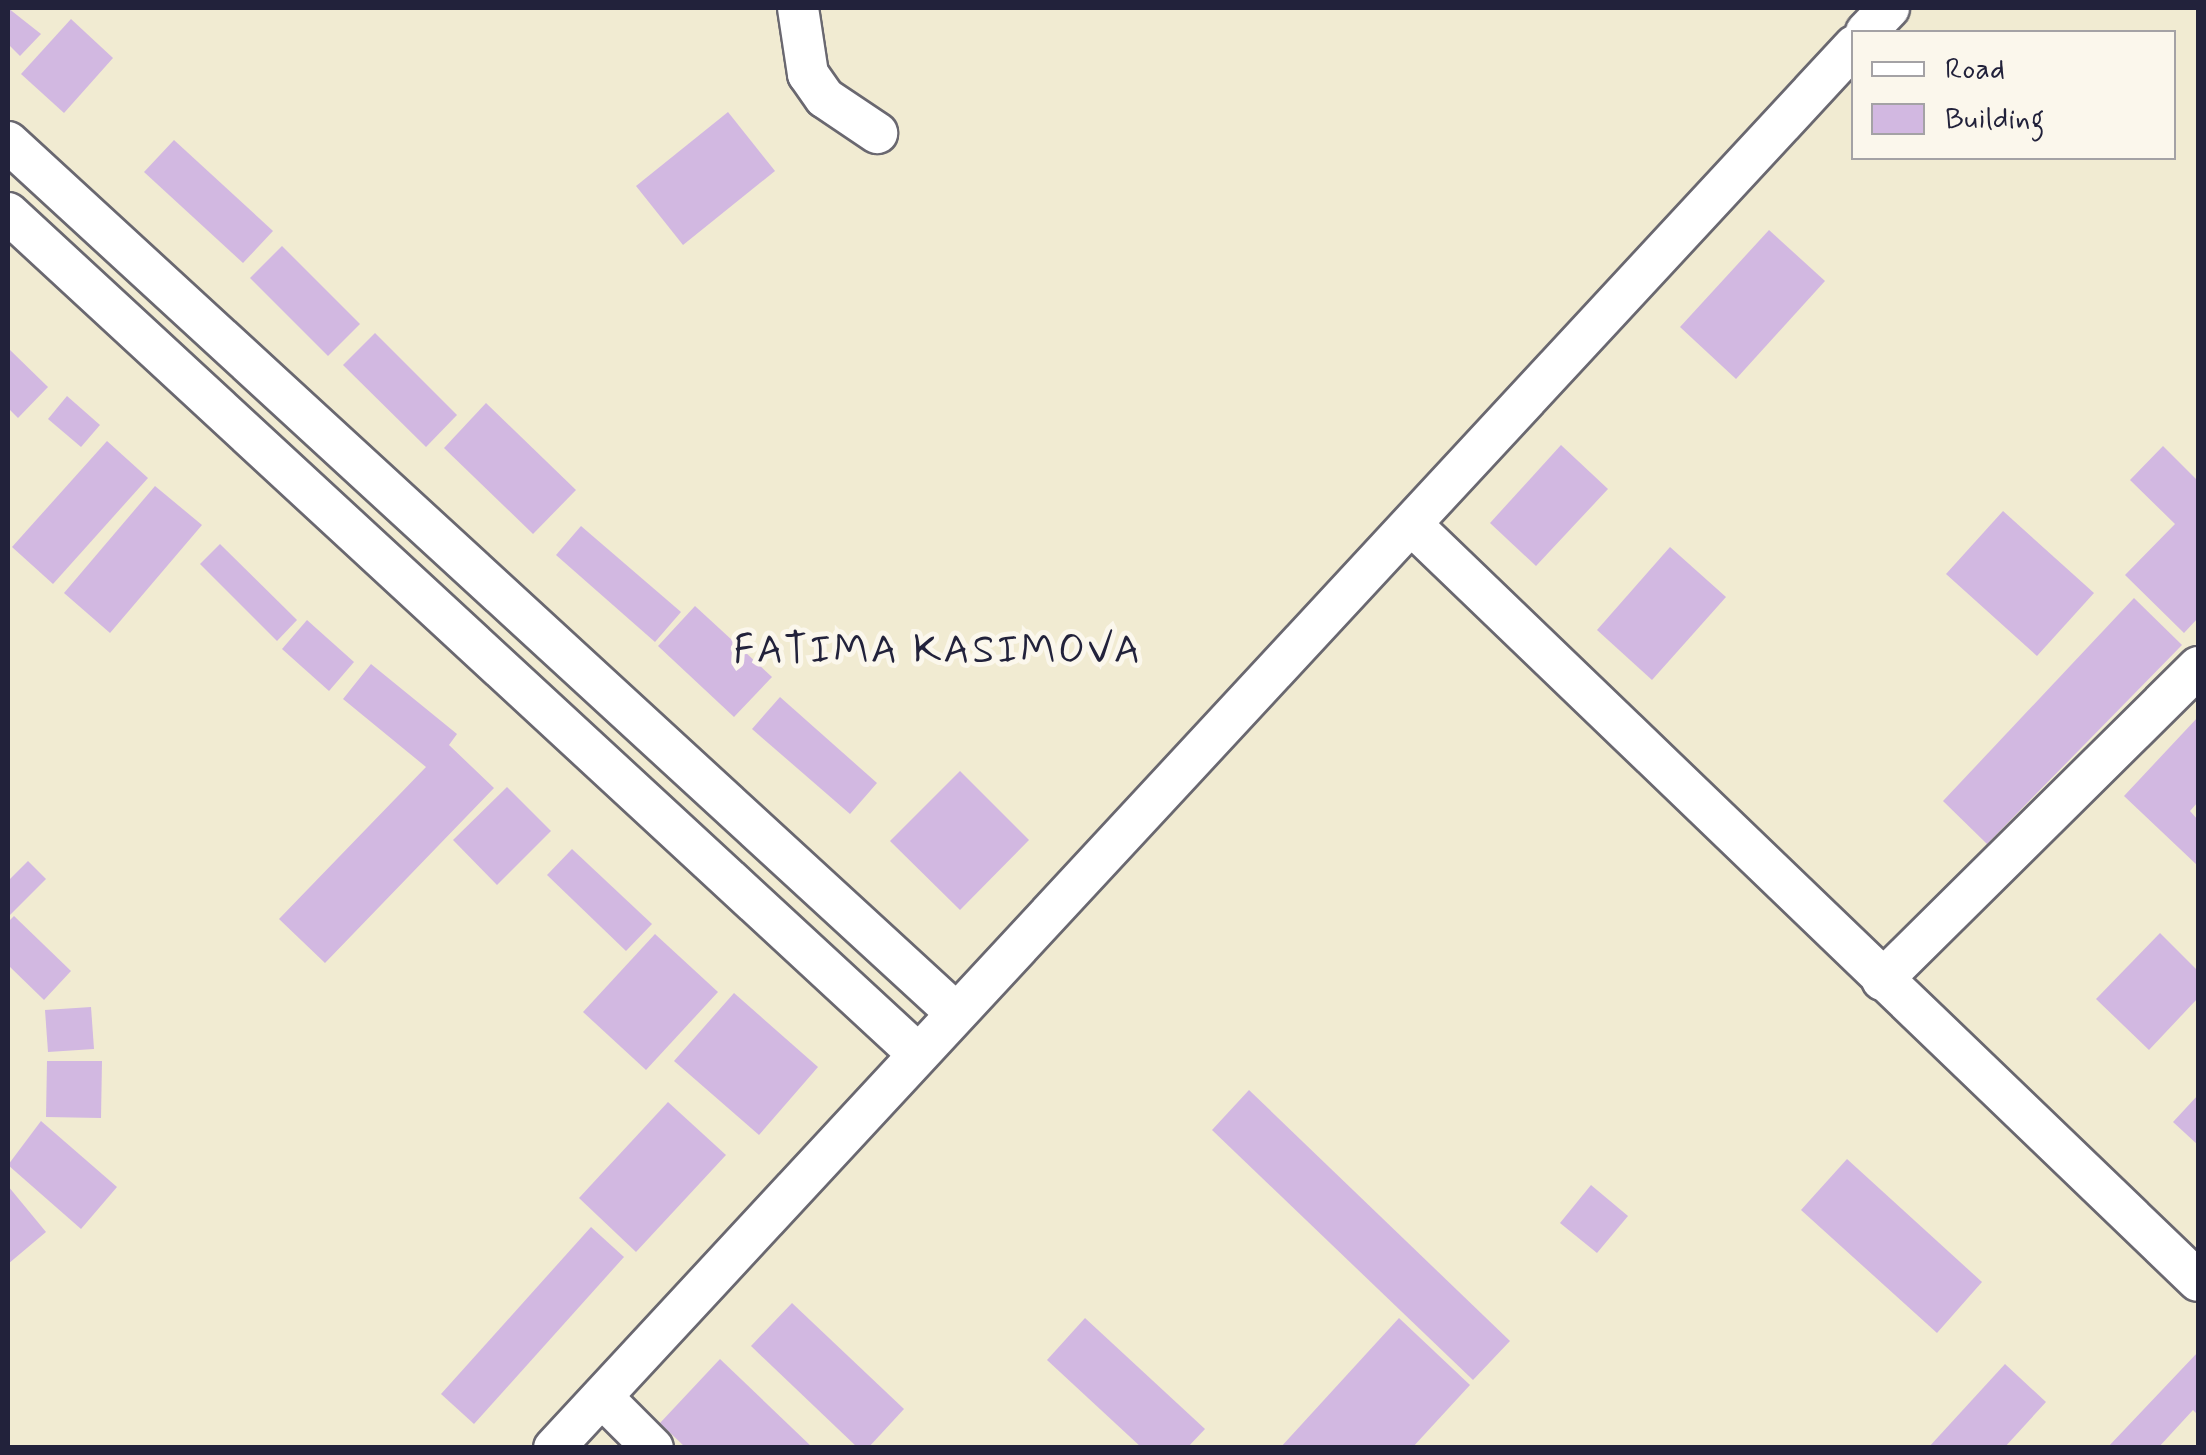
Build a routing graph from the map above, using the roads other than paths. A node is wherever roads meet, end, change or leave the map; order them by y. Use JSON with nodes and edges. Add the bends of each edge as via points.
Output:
{"nodes":[{"id":1,"x":798,"y":8,"type":"edge"},
{"id":2,"x":1889,"y":8,"type":"edge"},
{"id":3,"x":1868,"y":30,"type":"edge"},
{"id":4,"x":1851,"y":49,"type":"edge"},
{"id":5,"x":877,"y":133,"type":"dead end"},
{"id":6,"x":8,"y":142,"type":"edge"},
{"id":7,"x":8,"y":213,"type":"edge"},
{"id":8,"x":1413,"y":526,"type":"junction"},
{"id":9,"x":2198,"y":667,"type":"edge"},
{"id":10,"x":1882,"y":980,"type":"junction"},
{"id":11,"x":956,"y":1012,"type":"junction"},
{"id":12,"x":917,"y":1053,"type":"junction"},
{"id":13,"x":2198,"y":1281,"type":"edge"},
{"id":14,"x":602,"y":1397,"type":"junction"},
{"id":15,"x":554,"y":1448,"type":"edge"},
{"id":16,"x":653,"y":1448,"type":"edge"}],
"edges":[{"from":1,"to":5,"type":"street","via":[[808,74],[824,98]]},
{"from":2,"to":3,"type":"street"},
{"from":4,"to":8,"type":"street"},
{"from":6,"to":11,"type":"street"},
{"from":7,"to":12,"type":"street"},
{"from":8,"to":10,"type":"street"},
{"from":8,"to":11,"type":"street"},
{"from":9,"to":10,"type":"street"},
{"from":10,"to":13,"type":"street"},
{"from":11,"to":12,"type":"street"},
{"from":12,"to":14,"type":"street"},
{"from":14,"to":15,"type":"street"},
{"from":14,"to":16,"type":"street"}]}
